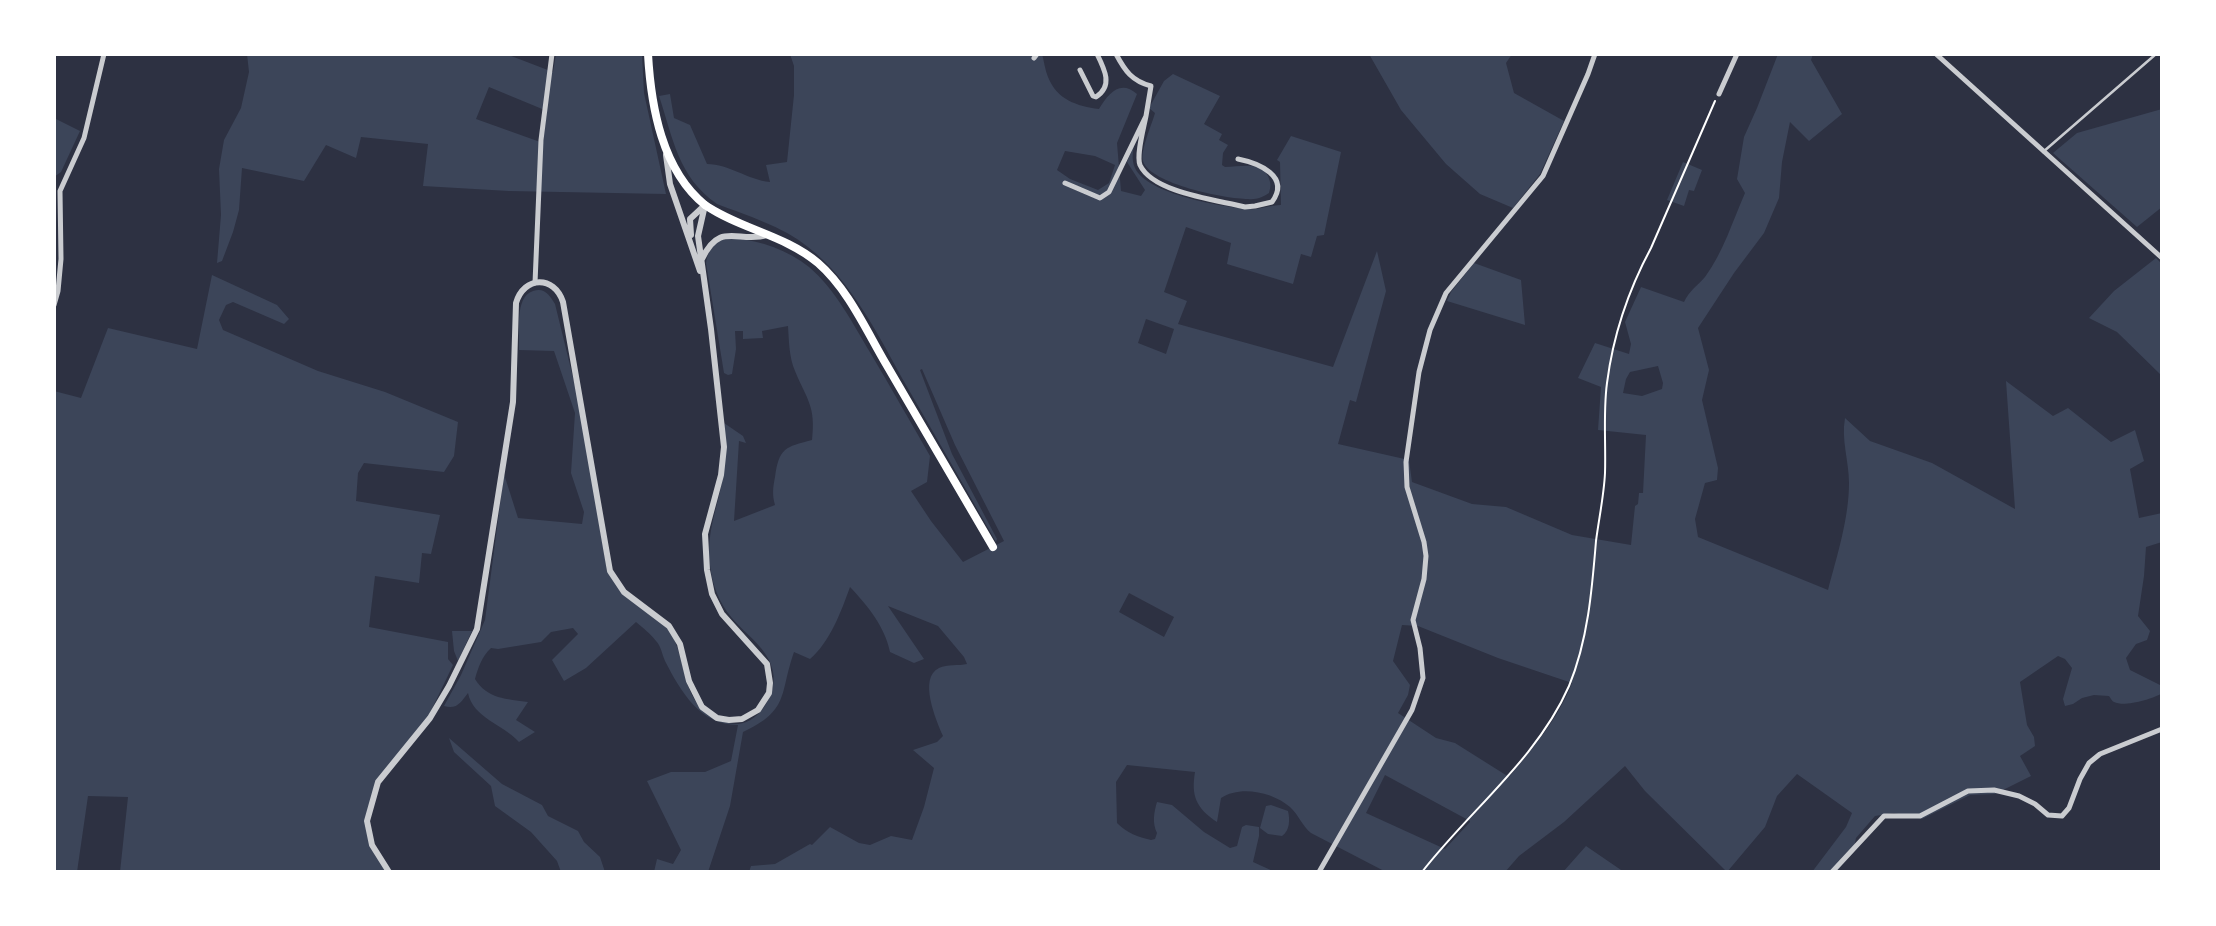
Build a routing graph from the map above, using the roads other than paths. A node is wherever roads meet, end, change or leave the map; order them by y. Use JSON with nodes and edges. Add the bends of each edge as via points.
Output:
{"nodes":[{"id":1,"x":104,"y":54,"type":"edge"},
{"id":2,"x":552,"y":54,"type":"edge"},
{"id":3,"x":648,"y":54,"type":"edge"},
{"id":4,"x":1097,"y":54,"type":"edge"},
{"id":5,"x":1116,"y":54,"type":"edge"},
{"id":6,"x":1595,"y":54,"type":"edge"},
{"id":7,"x":1737,"y":54,"type":"edge"},
{"id":8,"x":1936,"y":54,"type":"edge"},
{"id":9,"x":2156,"y":54,"type":"edge"},
{"id":10,"x":1080,"y":70,"type":"dead end"},
{"id":11,"x":1719,"y":94,"type":"road end"},
{"id":12,"x":1146,"y":116,"type":"junction"},
{"id":13,"x":665,"y":145,"type":"junction"},
{"id":14,"x":2043,"y":152,"type":"junction"},
{"id":15,"x":1238,"y":159,"type":"dead end"},
{"id":16,"x":1065,"y":183,"type":"dead end"},
{"id":17,"x":705,"y":205,"type":"junction"},
{"id":18,"x":768,"y":234,"type":"junction"},
{"id":19,"x":694,"y":252,"type":"junction"},
{"id":20,"x":2162,"y":258,"type":"edge"},
{"id":21,"x":702,"y":260,"type":"junction"},
{"id":22,"x":703,"y":280,"type":"junction"},
{"id":23,"x":535,"y":282,"type":"junction"},
{"id":24,"x":54,"y":305,"type":"edge"},
{"id":25,"x":993,"y":547,"type":"dead end"},
{"id":26,"x":2162,"y":729,"type":"edge"},
{"id":27,"x":389,"y":872,"type":"edge"},
{"id":28,"x":1319,"y":872,"type":"edge"},
{"id":29,"x":1832,"y":872,"type":"edge"}],
"edges":[{"from":1,"to":24,"type":"street","via":[[84,138],[60,191],[61,260]]},
{"from":2,"to":23,"type":"street","via":[[541,140]]},
{"from":3,"to":13,"type":"main road"},
{"from":4,"to":10,"type":"street","via":[[1106,75],[1102,93],[1093,96]]},
{"from":5,"to":12,"type":"street","via":[[1131,78],[1151,86]]},
{"from":6,"to":28,"type":"street","via":[[1543,176],[1446,293],[1430,330],[1406,462],[1407,487],[1426,556],[1413,620],[1423,678],[1412,710]]},
{"from":7,"to":11,"type":"street"},
{"from":8,"to":14,"type":"street"},
{"from":9,"to":14,"type":"lane"},
{"from":12,"to":15,"type":"street","via":[[1140,164],[1157,182],[1245,206],[1272,202],[1277,189],[1269,171]]},
{"from":12,"to":16,"type":"street","via":[[1109,192],[1100,198]]},
{"from":13,"to":17,"type":"main road","via":[[682,181]]},
{"from":13,"to":19,"type":"street","via":[[670,184]]},
{"from":14,"to":20,"type":"street"},
{"from":17,"to":18,"type":"main road"},
{"from":17,"to":19,"type":"street","via":[[690,219]]},
{"from":17,"to":21,"type":"street","via":[[698,236]]},
{"from":18,"to":21,"type":"street","via":[[722,237]]},
{"from":18,"to":25,"type":"main road","via":[[812,258],[838,286]]},
{"from":19,"to":22,"type":"street"},
{"from":21,"to":22,"type":"street"},
{"from":22,"to":23,"type":"street","via":[[724,447],[705,534],[707,570],[722,614],[761,656],[771,683],[758,710],[729,720],[702,707],[674,633],[624,592],[610,571],[563,302],[555,288]]},
{"from":23,"to":27,"type":"street","via":[[523,289],[516,303],[513,401],[477,629],[430,718],[378,782],[367,821],[372,845]]},
{"from":26,"to":29,"type":"street","via":[[2099,754],[2089,763],[2062,816],[2048,815],[2019,796],[1994,790],[1968,791],[1920,816],[1884,816]]}]}
